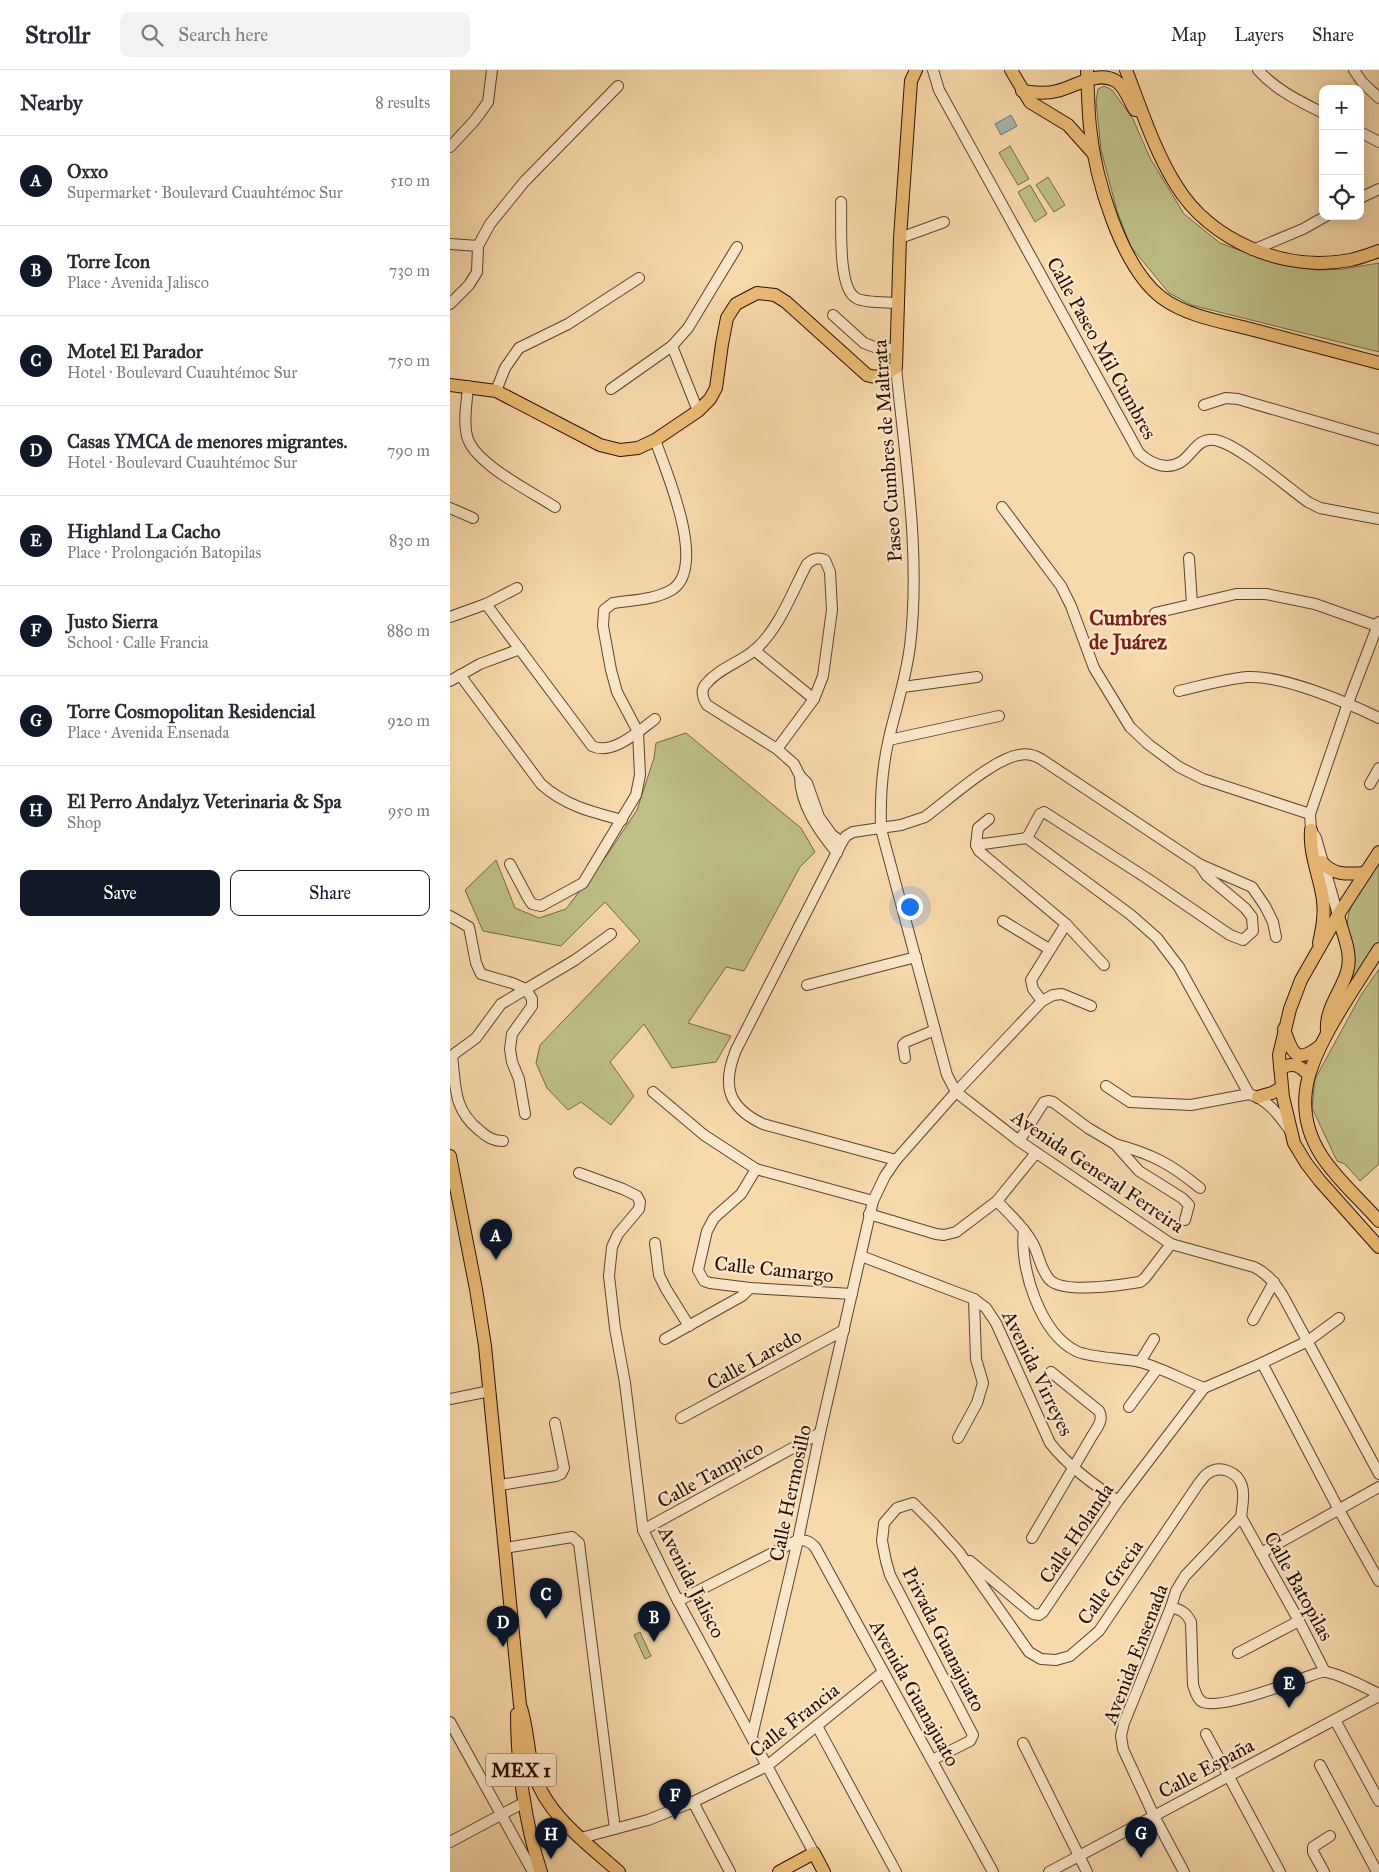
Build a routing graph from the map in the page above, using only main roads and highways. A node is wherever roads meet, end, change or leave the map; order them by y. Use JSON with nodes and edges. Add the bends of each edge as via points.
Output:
{"nodes":[{"id":1,"x":916,"y":70,"type":"edge"},
{"id":2,"x":1011,"y":70,"type":"edge"},
{"id":3,"x":1126,"y":70,"type":"edge"},
{"id":4,"x":1087,"y":74,"type":"edge"},
{"id":5,"x":1022,"y":91,"type":"junction"},
{"id":6,"x":1151,"y":133,"type":"junction"},
{"id":7,"x":1093,"y":153,"type":"junction"},
{"id":8,"x":1379,"y":251,"type":"edge"},
{"id":9,"x":1379,"y":362,"type":"edge"},
{"id":10,"x":450,"y":384,"type":"edge"},
{"id":11,"x":1312,"y":830,"type":"road end"},
{"id":12,"x":1379,"y":852,"type":"edge"},
{"id":13,"x":1322,"y":862,"type":"road end"},
{"id":14,"x":1365,"y":873,"type":"junction"},
{"id":15,"x":1338,"y":915,"type":"junction"},
{"id":16,"x":1379,"y":949,"type":"edge"},
{"id":17,"x":1316,"y":956,"type":"junction"},
{"id":18,"x":1284,"y":1029,"type":"junction"},
{"id":19,"x":1325,"y":1039,"type":"junction"},
{"id":20,"x":1280,"y":1068,"type":"junction"},
{"id":21,"x":1309,"y":1075,"type":"junction"},
{"id":22,"x":1281,"y":1088,"type":"junction"},
{"id":23,"x":1254,"y":1095,"type":"road end"},
{"id":24,"x":450,"y":1157,"type":"edge"},
{"id":25,"x":1379,"y":1221,"type":"edge"},
{"id":26,"x":1379,"y":1247,"type":"edge"},
{"id":27,"x":520,"y":1705,"type":"junction"},
{"id":28,"x":550,"y":1805,"type":"junction"},
{"id":29,"x":531,"y":1835,"type":"junction"},
{"id":30,"x":541,"y":1872,"type":"edge"},
{"id":31,"x":619,"y":1872,"type":"edge"},
{"id":32,"x":779,"y":1872,"type":"edge"},
{"id":33,"x":824,"y":1872,"type":"edge"}],
"edges":[{"from":1,"to":10,"type":"main road","name":"Paseo Cumbres de Maltrata","via":[[911,81],[900,238],[896,367],[886,375],[874,378],[867,375],[786,302],[775,295],[757,293],[736,304],[727,318],[716,388],[710,399],[698,411],[638,448],[620,450],[600,444],[496,391]]},
{"from":2,"to":5,"type":"main road"},
{"from":3,"to":6,"type":"main road"},
{"from":4,"to":5,"type":"main road","via":[[1056,92]]},
{"from":4,"to":6,"type":"main road","via":[[1117,81]]},
{"from":4,"to":7,"type":"main road"},
{"from":5,"to":7,"type":"main road","via":[[1030,102],[1068,125]]},
{"from":6,"to":8,"type":"main road","via":[[1168,172],[1190,205],[1234,241],[1274,256],[1316,262],[1351,260]]},
{"from":7,"to":9,"type":"main road","via":[[1124,250],[1141,276],[1162,298],[1196,315]]},
{"from":11,"to":17,"type":"main road","via":[[1314,864],[1323,900]]},
{"from":12,"to":14,"type":"main road"},
{"from":13,"to":14,"type":"main road","via":[[1334,872]]},
{"from":14,"to":15,"type":"main road"},
{"from":15,"to":17,"type":"main road"},
{"from":15,"to":19,"type":"main road","via":[[1349,963],[1331,1007]]},
{"from":16,"to":19,"type":"main road"},
{"from":17,"to":18,"type":"main road","via":[[1295,993]]},
{"from":18,"to":19,"type":"main road","via":[[1292,1050],[1299,1056],[1310,1054]]},
{"from":18,"to":20,"type":"main road"},
{"from":19,"to":21,"type":"main road"},
{"from":20,"to":21,"type":"main road","via":[[1297,1064]]},
{"from":20,"to":22,"type":"main road"},
{"from":21,"to":25,"type":"main road","via":[[1306,1106],[1312,1138],[1332,1170]]},
{"from":22,"to":23,"type":"main road","via":[[1272,1093]]},
{"from":22,"to":26,"type":"main road","via":[[1289,1130],[1306,1164]]},
{"from":24,"to":27,"type":"main road","number":"MEX 1","via":[[476,1289],[490,1391]]},
{"from":27,"to":28,"type":"main road","number":"MEX 1","via":[[534,1776]]},
{"from":27,"to":29,"type":"main road","number":"MEX 1","via":[[518,1734]]},
{"from":28,"to":29,"type":"main road","via":[[542,1802],[535,1806]]},
{"from":28,"to":31,"type":"main road","number":"MEX 1"},
{"from":29,"to":30,"type":"main road","number":"MEX 1"},
{"from":32,"to":33,"type":"main road","name":"Avenida Jalisco","via":[[814,1853]]}]}
